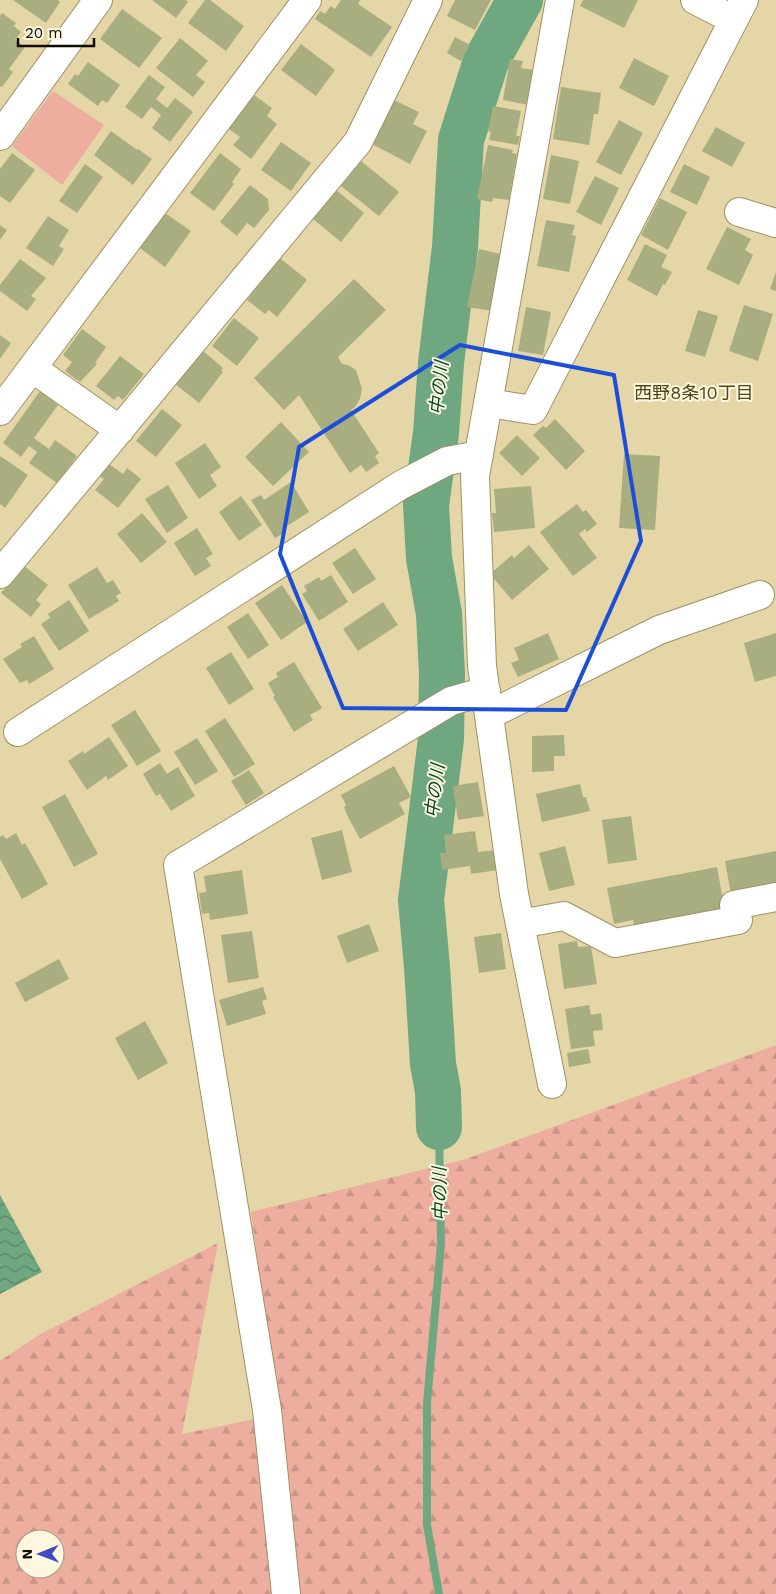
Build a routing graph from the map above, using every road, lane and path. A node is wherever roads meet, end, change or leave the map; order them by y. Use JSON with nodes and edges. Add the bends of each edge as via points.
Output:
{"nodes":[{"id":1,"x":98,"y":0,"type":"edge"},
{"id":2,"x":307,"y":0,"type":"edge"},
{"id":3,"x":428,"y":0,"type":"edge"},
{"id":4,"x":560,"y":0,"type":"edge"},
{"id":5,"x":695,"y":0,"type":"edge"},
{"id":6,"x":739,"y":10,"type":"edge"},
{"id":7,"x":3,"y":126,"type":"edge"},
{"id":8,"x":739,"y":212,"type":"dead end"},
{"id":9,"x":776,"y":224,"type":"edge"},
{"id":10,"x":32,"y":368,"type":"junction"},
{"id":11,"x":488,"y":403,"type":"junction"},
{"id":12,"x":0,"y":410,"type":"edge"},
{"id":13,"x":120,"y":430,"type":"junction"},
{"id":14,"x":478,"y":455,"type":"junction"},
{"id":15,"x":0,"y":574,"type":"edge"},
{"id":16,"x":760,"y":596,"type":"dead end"},
{"id":17,"x":488,"y":703,"type":"junction"},
{"id":18,"x":18,"y":732,"type":"dead end"},
{"id":19,"x":776,"y":897,"type":"edge"},
{"id":20,"x":520,"y":924,"type":"junction"},
{"id":21,"x":552,"y":1084,"type":"dead end"},
{"id":22,"x":286,"y":1594,"type":"edge"}],
"edges":[{"from":1,"to":7,"type":"street"},
{"from":2,"to":10,"type":"street"},
{"from":3,"to":13,"type":"street","via":[[358,142]]},
{"from":4,"to":11,"type":"street"},
{"from":5,"to":6,"type":"street"},
{"from":6,"to":11,"type":"street","via":[[533,410]]},
{"from":8,"to":9,"type":"street"},
{"from":10,"to":12,"type":"street"},
{"from":10,"to":13,"type":"street"},
{"from":11,"to":14,"type":"street"},
{"from":13,"to":15,"type":"street"},
{"from":14,"to":17,"type":"street","via":[[475,476],[482,666]]},
{"from":14,"to":18,"type":"street","via":[[447,461],[401,485]]},
{"from":16,"to":17,"type":"street","via":[[658,630]]},
{"from":17,"to":20,"type":"street"},
{"from":17,"to":22,"type":"street","via":[[451,701],[178,865],[267,1410]]},
{"from":19,"to":20,"type":"street","via":[[734,905],[738,920],[615,943],[564,916]]},
{"from":20,"to":21,"type":"street"}]}
